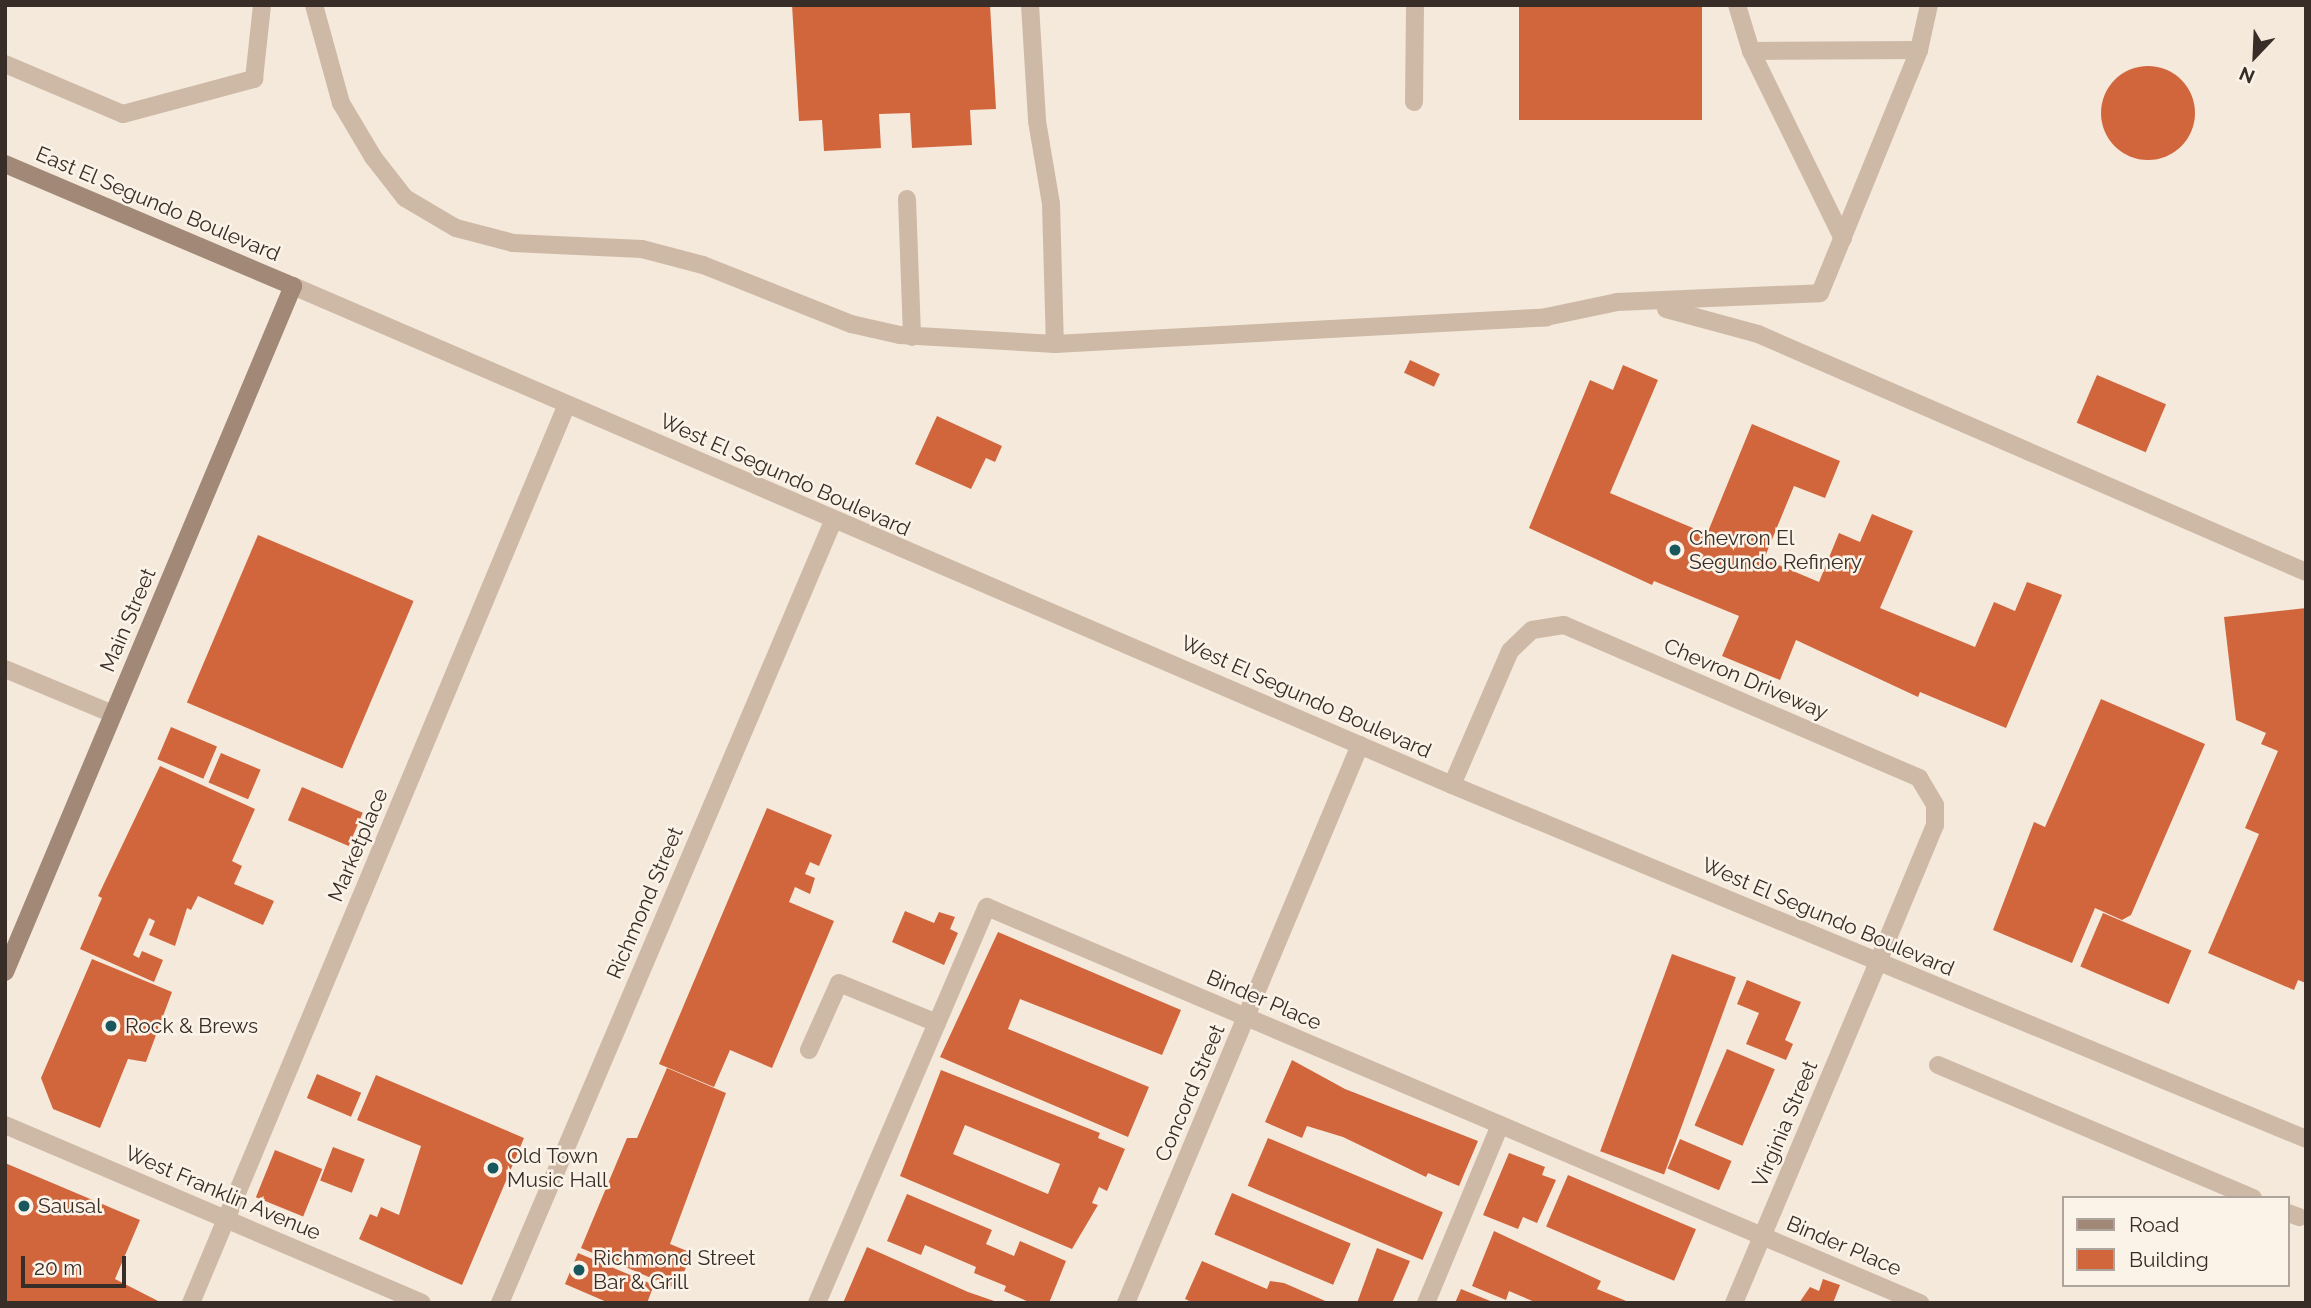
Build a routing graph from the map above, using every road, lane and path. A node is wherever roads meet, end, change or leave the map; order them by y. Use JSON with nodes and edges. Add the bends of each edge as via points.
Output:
{"nodes":[{"id":1,"x":262,"y":5,"type":"edge"},
{"id":2,"x":314,"y":5,"type":"edge"},
{"id":3,"x":1030,"y":5,"type":"edge"},
{"id":4,"x":1415,"y":5,"type":"edge"},
{"id":5,"x":1737,"y":5,"type":"edge"},
{"id":6,"x":1929,"y":5,"type":"edge"},
{"id":7,"x":1919,"y":50,"type":"junction"},
{"id":8,"x":1751,"y":51,"type":"junction"},
{"id":9,"x":5,"y":64,"type":"edge"},
{"id":10,"x":1414,"y":102,"type":"dead end"},
{"id":11,"x":6,"y":166,"type":"edge"},
{"id":12,"x":907,"y":199,"type":"dead end"},
{"id":13,"x":1843,"y":239,"type":"junction"},
{"id":14,"x":293,"y":286,"type":"junction"},
{"id":15,"x":1617,"y":302,"type":"junction"},
{"id":16,"x":912,"y":337,"type":"junction"},
{"id":17,"x":1055,"y":345,"type":"junction"},
{"id":18,"x":567,"y":404,"type":"junction"},
{"id":19,"x":833,"y":521,"type":"junction"},
{"id":20,"x":2306,"y":572,"type":"edge"},
{"id":21,"x":5,"y":669,"type":"edge"},
{"id":22,"x":113,"y":713,"type":"junction"},
{"id":23,"x":1360,"y":745,"type":"junction"},
{"id":24,"x":1452,"y":785,"type":"junction"},
{"id":25,"x":1878,"y":962,"type":"junction"},
{"id":26,"x":5,"y":972,"type":"edge"},
{"id":27,"x":1247,"y":1018,"type":"junction"},
{"id":28,"x":937,"y":1023,"type":"junction"},
{"id":29,"x":809,"y":1050,"type":"dead end"},
{"id":30,"x":1938,"y":1065,"type":"dead end"},
{"id":31,"x":5,"y":1125,"type":"edge"},
{"id":32,"x":1500,"y":1125,"type":"junction"},
{"id":33,"x":2306,"y":1139,"type":"edge"},
{"id":34,"x":2248,"y":1196,"type":"edge"},
{"id":35,"x":226,"y":1219,"type":"junction"},
{"id":36,"x":1762,"y":1236,"type":"junction"},
{"id":37,"x":191,"y":1303,"type":"edge"},
{"id":38,"x":422,"y":1303,"type":"edge"},
{"id":39,"x":500,"y":1303,"type":"edge"},
{"id":40,"x":817,"y":1303,"type":"edge"},
{"id":41,"x":1126,"y":1303,"type":"edge"},
{"id":42,"x":1426,"y":1303,"type":"edge"},
{"id":43,"x":1734,"y":1303,"type":"edge"},
{"id":44,"x":1920,"y":1303,"type":"edge"}],
"edges":[{"from":1,"to":9,"type":"street","via":[[254,79],[123,114]]},
{"from":2,"to":16,"type":"street","via":[[341,103],[373,157],[405,198],[456,228],[513,243],[642,249],[703,265],[851,324]]},
{"from":3,"to":17,"type":"street","via":[[1037,121],[1051,204]]},
{"from":4,"to":10,"type":"street"},
{"from":5,"to":8,"type":"street"},
{"from":6,"to":7,"type":"street"},
{"from":7,"to":8,"type":"street"},
{"from":7,"to":13,"type":"street"},
{"from":8,"to":13,"type":"street"},
{"from":11,"to":14,"type":"main road","name":"East El Segundo Boulevard"},
{"from":12,"to":16,"type":"street"},
{"from":13,"to":15,"type":"street","via":[[1820,293]]},
{"from":14,"to":18,"type":"street","name":"West El Segundo Boulevard"},
{"from":14,"to":22,"type":"main road","name":"Main Street"},
{"from":15,"to":17,"type":"street","via":[[1546,317]]},
{"from":15,"to":20,"type":"street","via":[[1685,312],[1758,334]]},
{"from":16,"to":17,"type":"street"},
{"from":18,"to":19,"type":"street","name":"West El Segundo Boulevard"},
{"from":18,"to":35,"type":"street","name":"Marketplace"},
{"from":19,"to":23,"type":"street","name":"West El Segundo Boulevard"},
{"from":19,"to":39,"type":"street","name":"Richmond Street"},
{"from":21,"to":22,"type":"street"},
{"from":22,"to":26,"type":"main road","name":"Main Street"},
{"from":23,"to":24,"type":"street","name":"West El Segundo Boulevard"},
{"from":23,"to":27,"type":"street","name":"Concord Street"},
{"from":24,"to":25,"type":"street","name":"West El Segundo Boulevard"},
{"from":24,"to":25,"type":"street","name":"Chevron Driveway","via":[[1510,651],[1532,630],[1564,625],[1919,778],[1935,805],[1935,825]]},
{"from":25,"to":33,"type":"street","name":"West El Segundo Boulevard"},
{"from":25,"to":36,"type":"street","name":"Virginia Street"},
{"from":27,"to":28,"type":"street","name":"Binder Place","via":[[987,907]]},
{"from":27,"to":32,"type":"street","name":"Binder Place"},
{"from":27,"to":41,"type":"street","name":"Concord Street"},
{"from":28,"to":29,"type":"street","via":[[839,983]]},
{"from":28,"to":40,"type":"street","name":"Binder Place"},
{"from":30,"to":34,"type":"street"},
{"from":31,"to":35,"type":"street","name":"West Franklin Avenue"},
{"from":32,"to":36,"type":"street","name":"Binder Place"},
{"from":32,"to":42,"type":"street"},
{"from":35,"to":37,"type":"street","name":"Marketplace"},
{"from":35,"to":38,"type":"street","name":"West Franklin Avenue"},
{"from":36,"to":43,"type":"street","name":"Virginia Street"},
{"from":36,"to":44,"type":"street","name":"Binder Place"}]}
